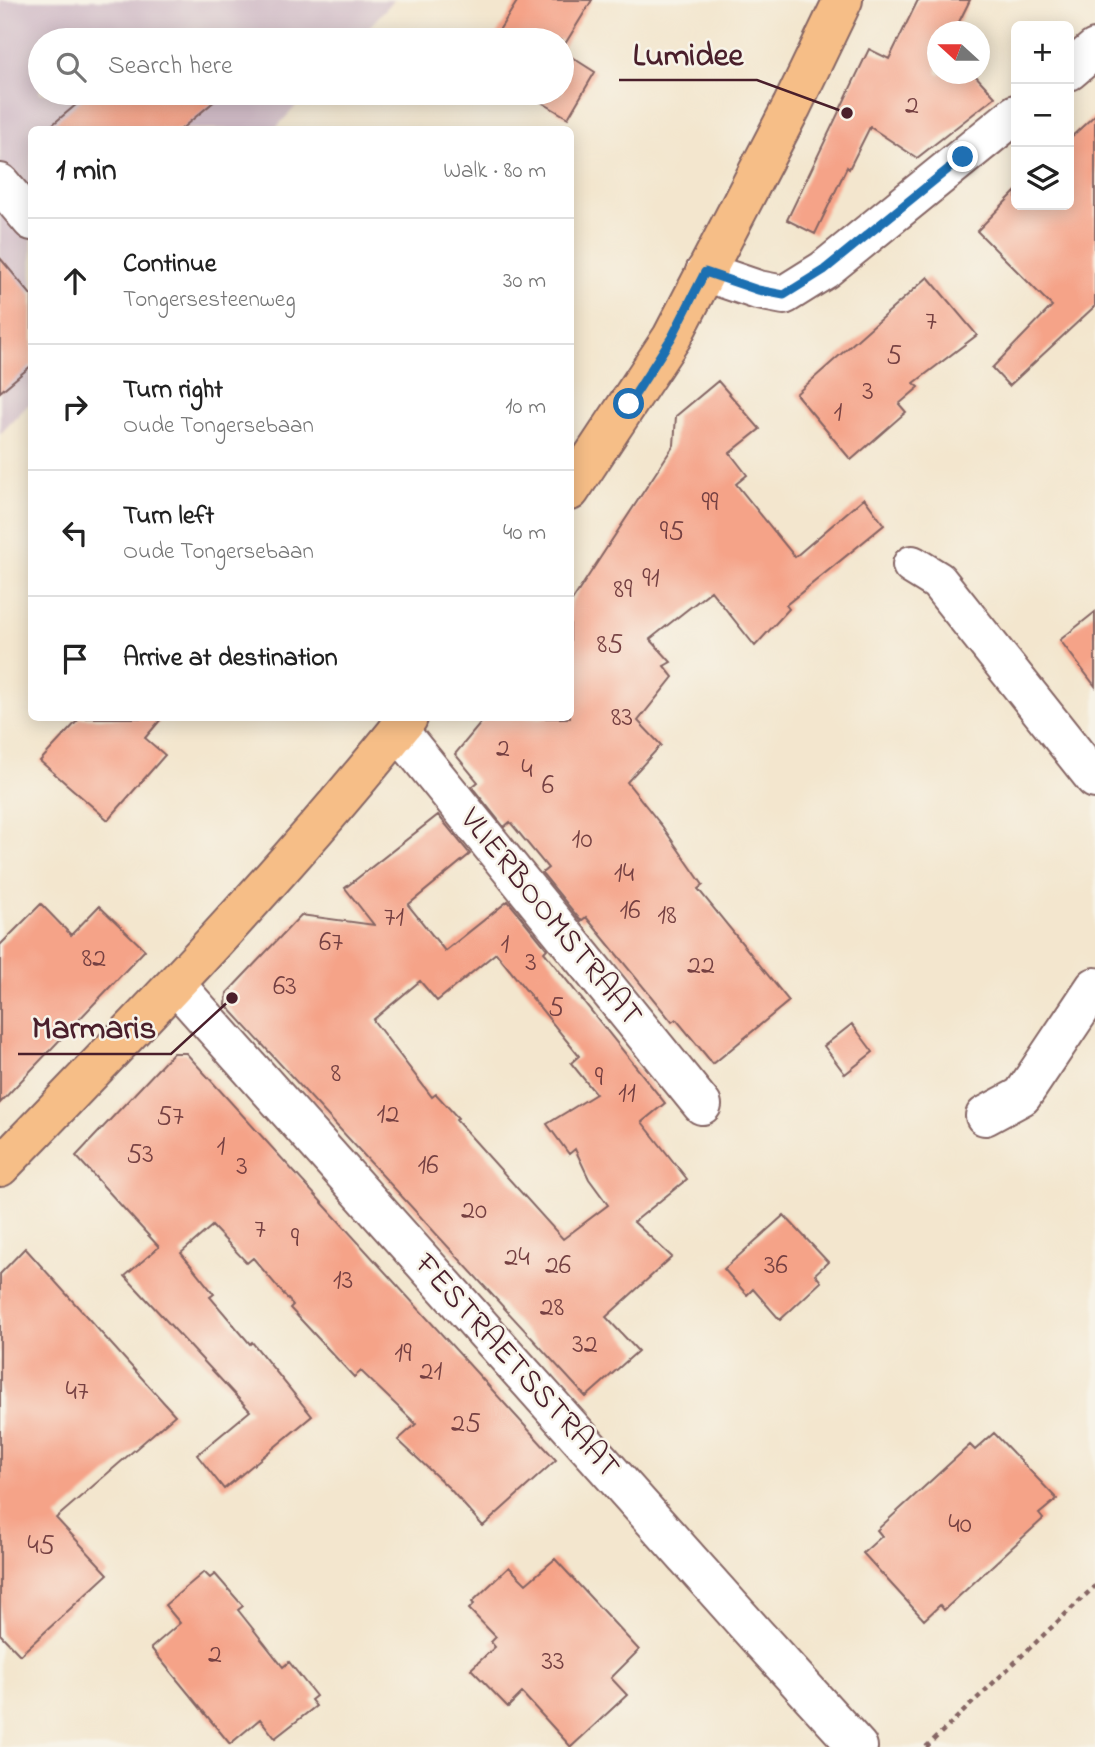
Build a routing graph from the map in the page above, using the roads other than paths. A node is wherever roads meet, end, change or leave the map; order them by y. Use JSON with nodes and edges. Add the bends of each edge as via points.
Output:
{"nodes":[{"id":1,"x":843,"y":0,"type":"edge"},
{"id":2,"x":1095,"y":49,"type":"edge"},
{"id":3,"x":1074,"y":67,"type":"edge"},
{"id":4,"x":1011,"y":118,"type":"edge"},
{"id":5,"x":0,"y":183,"type":"edge"},
{"id":6,"x":28,"y":216,"type":"edge"},
{"id":7,"x":705,"y":272,"type":"junction"},
{"id":8,"x":574,"y":485,"type":"edge"},
{"id":9,"x":912,"y":565,"type":"dead end"},
{"id":10,"x":403,"y":724,"type":"edge"},
{"id":11,"x":1095,"y":779,"type":"edge"},
{"id":12,"x":176,"y":985,"type":"junction"},
{"id":13,"x":1095,"y":987,"type":"edge"},
{"id":14,"x":702,"y":1105,"type":"dead end"},
{"id":15,"x":985,"y":1116,"type":"dead end"},
{"id":16,"x":0,"y":1167,"type":"edge"},
{"id":17,"x":858,"y":1747,"type":"edge"}],
"edges":[{"from":1,"to":7,"type":"main road"},
{"from":2,"to":3,"type":"street"},
{"from":4,"to":7,"type":"street","via":[[824,270],[784,295]]},
{"from":5,"to":6,"type":"street"},
{"from":7,"to":8,"type":"main road","via":[[672,337]]},
{"from":9,"to":11,"type":"street","via":[[938,581]]},
{"from":10,"to":12,"type":"main road"},
{"from":10,"to":14,"type":"street","name":"VLIERBOOMSTRAAT"},
{"from":12,"to":16,"type":"main road"},
{"from":12,"to":17,"type":"street","name":"FESTRAETSSTRAAT"},
{"from":13,"to":15,"type":"street","via":[[1022,1096]]}]}
